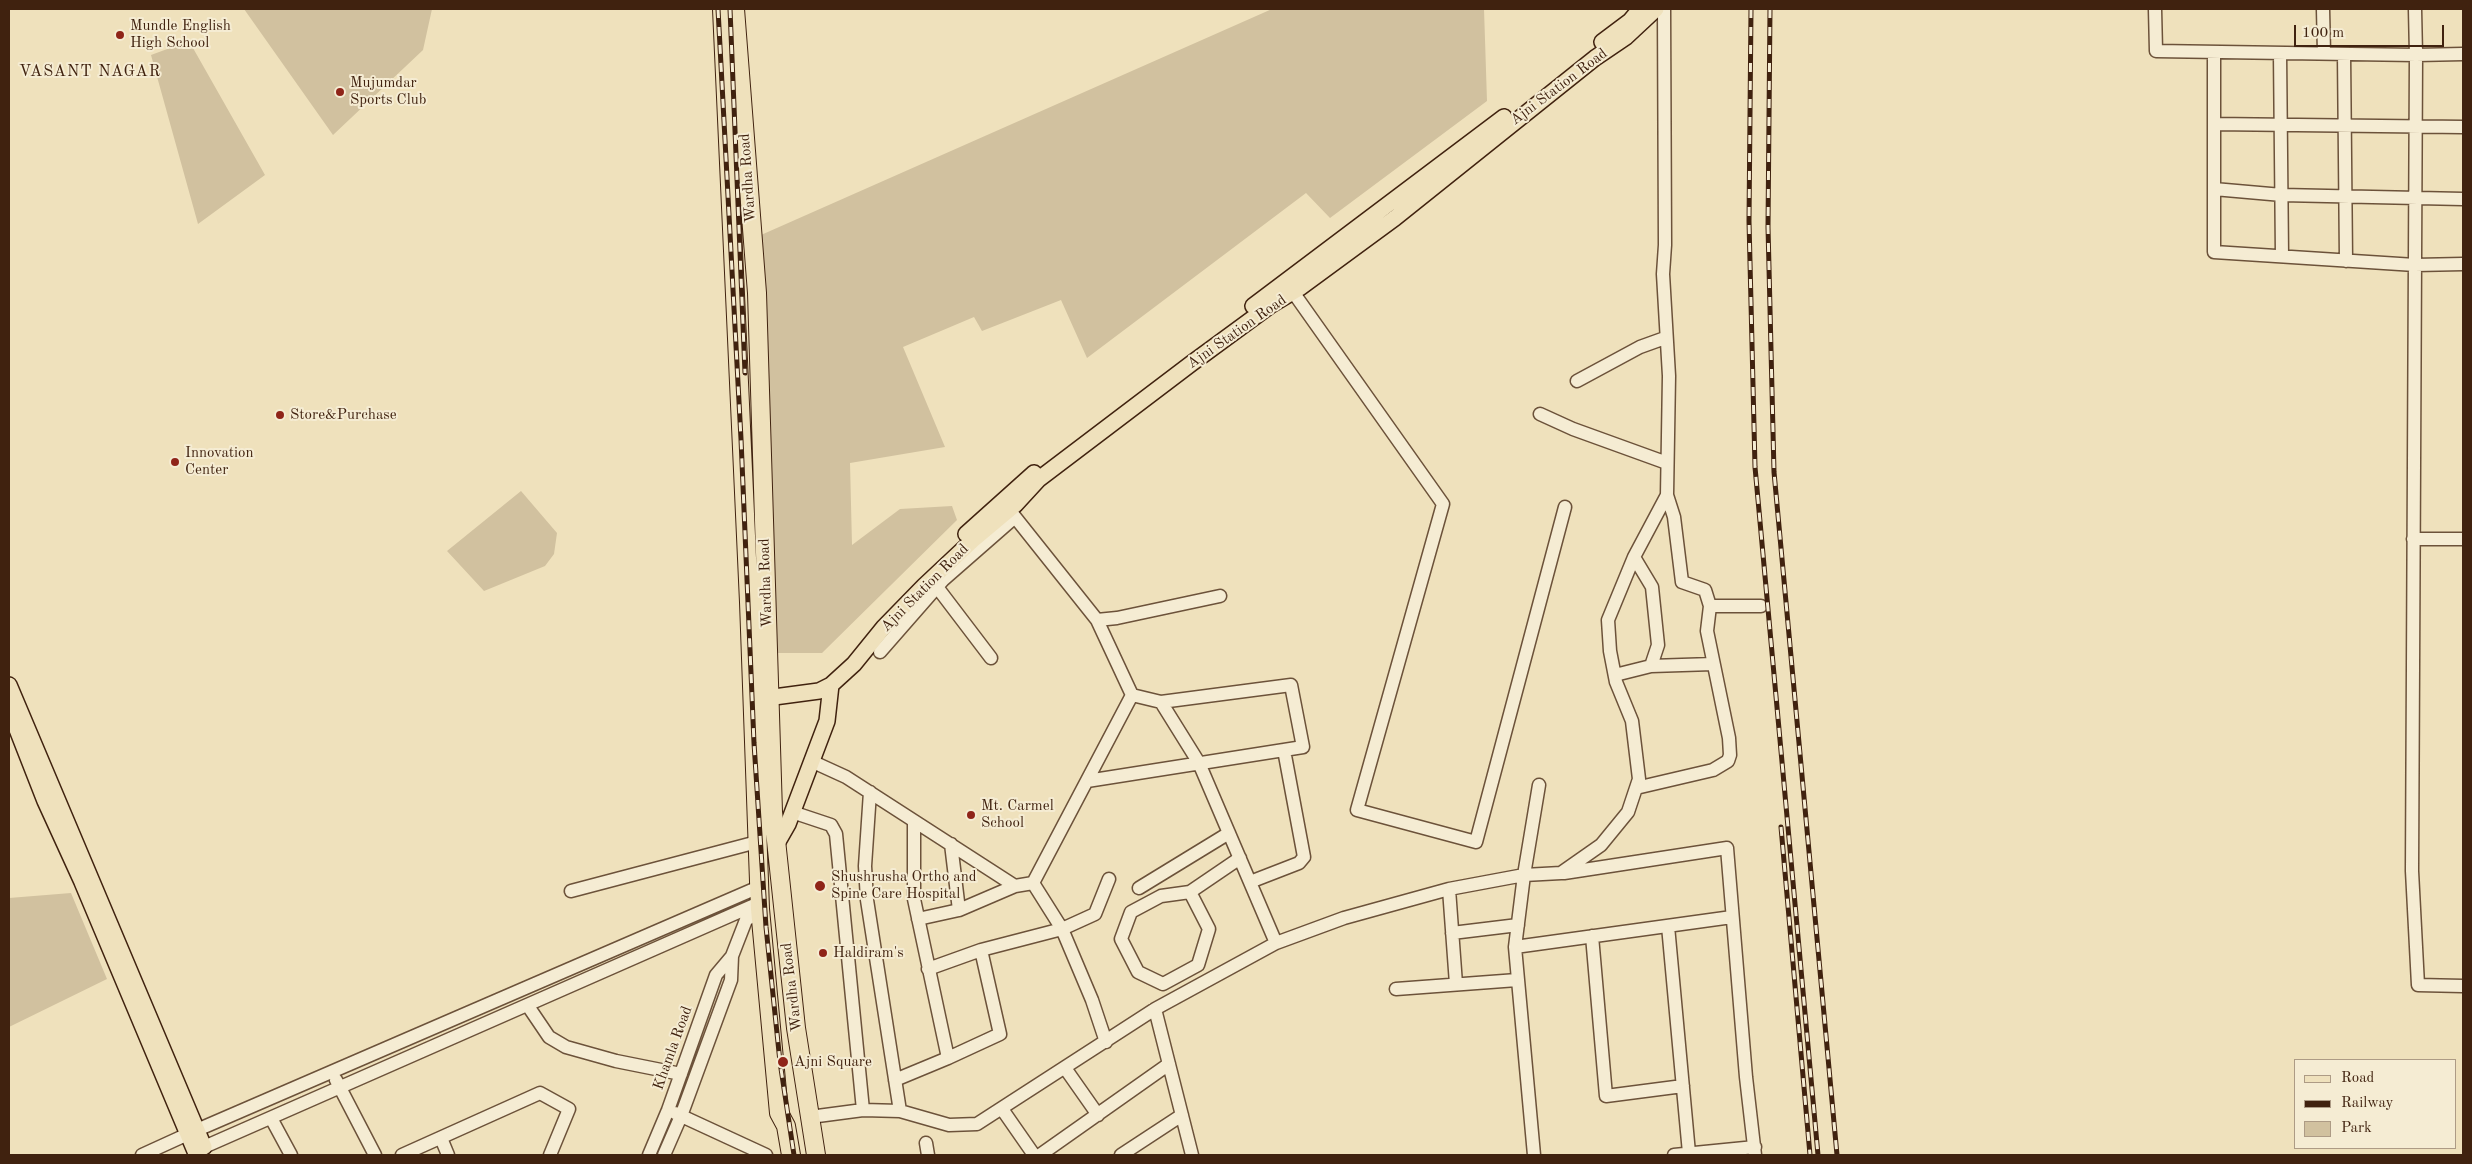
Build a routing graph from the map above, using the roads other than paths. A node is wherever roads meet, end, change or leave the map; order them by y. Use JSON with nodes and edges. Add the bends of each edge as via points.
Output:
{"nodes":[{"id":1,"x":722,"y":9,"type":"edge"},
{"id":2,"x":735,"y":9,"type":"edge"},
{"id":3,"x":1640,"y":9,"type":"edge"},
{"id":4,"x":1656,"y":9,"type":"edge"},
{"id":5,"x":1664,"y":9,"type":"edge"},
{"id":6,"x":2155,"y":9,"type":"edge"},
{"id":7,"x":2324,"y":9,"type":"edge"},
{"id":8,"x":2416,"y":9,"type":"edge"},
{"id":9,"x":2214,"y":52,"type":"junction"},
{"id":10,"x":2280,"y":52,"type":"junction"},
{"id":11,"x":2324,"y":53,"type":"junction"},
{"id":12,"x":2344,"y":54,"type":"junction"},
{"id":13,"x":2463,"y":54,"type":"edge"},
{"id":14,"x":2416,"y":55,"type":"junction"},
{"id":15,"x":2214,"y":124,"type":"junction"},
{"id":16,"x":2282,"y":125,"type":"junction"},
{"id":17,"x":2344,"y":125,"type":"junction"},
{"id":18,"x":2416,"y":126,"type":"junction"},
{"id":19,"x":2463,"y":126,"type":"edge"},
{"id":20,"x":1484,"y":139,"type":"junction"},
{"id":21,"x":2214,"y":189,"type":"junction"},
{"id":22,"x":2282,"y":195,"type":"junction"},
{"id":23,"x":2346,"y":196,"type":"junction"},
{"id":24,"x":2415,"y":198,"type":"junction"},
{"id":25,"x":2463,"y":199,"type":"edge"},
{"id":26,"x":2282,"y":256,"type":"junction"},
{"id":27,"x":2346,"y":260,"type":"junction"},
{"id":28,"x":2463,"y":264,"type":"edge"},
{"id":29,"x":2415,"y":265,"type":"junction"},
{"id":30,"x":1287,"y":292,"type":"junction"},
{"id":31,"x":1665,"y":338,"type":"junction"},
{"id":32,"x":1577,"y":381,"type":"dead end"},
{"id":33,"x":1540,"y":414,"type":"dead end"},
{"id":34,"x":1667,"y":463,"type":"junction"},
{"id":35,"x":1667,"y":495,"type":"junction"},
{"id":36,"x":1566,"y":507,"type":"dead end"},
{"id":37,"x":1008,"y":509,"type":"junction"},
{"id":38,"x":2414,"y":539,"type":"junction"},
{"id":39,"x":2463,"y":539,"type":"edge"},
{"id":40,"x":1634,"y":557,"type":"junction"},
{"id":41,"x":937,"y":587,"type":"junction"},
{"id":42,"x":1220,"y":596,"type":"dead end"},
{"id":43,"x":1710,"y":606,"type":"junction"},
{"id":44,"x":1761,"y":606,"type":"dead end"},
{"id":45,"x":1097,"y":620,"type":"junction"},
{"id":46,"x":880,"y":652,"type":"dead end"},
{"id":47,"x":991,"y":658,"type":"dead end"},
{"id":48,"x":1713,"y":664,"type":"junction"},
{"id":49,"x":1651,"y":666,"type":"junction"},
{"id":50,"x":1615,"y":675,"type":"junction"},
{"id":51,"x":837,"y":677,"type":"junction"},
{"id":52,"x":9,"y":685,"type":"edge"},
{"id":53,"x":761,"y":695,"type":"junction"},
{"id":54,"x":1132,"y":695,"type":"junction"},
{"id":55,"x":1161,"y":702,"type":"junction"},
{"id":56,"x":9,"y":709,"type":"edge"},
{"id":57,"x":1284,"y":750,"type":"junction"},
{"id":58,"x":811,"y":761,"type":"junction"},
{"id":59,"x":1200,"y":762,"type":"junction"},
{"id":60,"x":1087,"y":781,"type":"junction"},
{"id":61,"x":1539,"y":785,"type":"dead end"},
{"id":62,"x":1636,"y":788,"type":"junction"},
{"id":63,"x":870,"y":792,"type":"junction"},
{"id":64,"x":792,"y":812,"type":"junction"},
{"id":65,"x":914,"y":821,"type":"junction"},
{"id":66,"x":1229,"y":833,"type":"junction"},
{"id":67,"x":757,"y":842,"type":"junction"},
{"id":68,"x":950,"y":844,"type":"junction"},
{"id":69,"x":776,"y":845,"type":"junction"},
{"id":70,"x":1240,"y":858,"type":"junction"},
{"id":71,"x":1561,"y":873,"type":"junction"},
{"id":72,"x":1524,"y":875,"type":"junction"},
{"id":73,"x":1109,"y":879,"type":"dead end"},
{"id":74,"x":1250,"y":882,"type":"junction"},
{"id":75,"x":1033,"y":884,"type":"junction"},
{"id":76,"x":1015,"y":886,"type":"junction"},
{"id":77,"x":1139,"y":888,"type":"dead end"},
{"id":78,"x":1449,"y":889,"type":"junction"},
{"id":79,"x":570,"y":891,"type":"dead end"},
{"id":80,"x":1190,"y":892,"type":"junction"},
{"id":81,"x":759,"y":900,"type":"junction"},
{"id":82,"x":724,"y":902,"type":"junction"},
{"id":83,"x":959,"y":910,"type":"junction"},
{"id":84,"x":730,"y":916,"type":"junction"},
{"id":85,"x":1732,"y":917,"type":"junction"},
{"id":86,"x":918,"y":919,"type":"junction"},
{"id":87,"x":1518,"y":925,"type":"junction"},
{"id":88,"x":1668,"y":926,"type":"junction"},
{"id":89,"x":1062,"y":929,"type":"junction"},
{"id":90,"x":1452,"y":933,"type":"junction"},
{"id":91,"x":1592,"y":936,"type":"junction"},
{"id":92,"x":1276,"y":943,"type":"junction"},
{"id":93,"x":1515,"y":947,"type":"junction"},
{"id":94,"x":981,"y":950,"type":"junction"},
{"id":95,"x":732,"y":956,"type":"junction"},
{"id":96,"x":928,"y":969,"type":"junction"},
{"id":97,"x":1176,"y":977,"type":"junction"},
{"id":98,"x":1517,"y":980,"type":"junction"},
{"id":99,"x":1456,"y":984,"type":"junction"},
{"id":100,"x":2463,"y":986,"type":"edge"},
{"id":101,"x":1396,"y":989,"type":"dead end"},
{"id":102,"x":1185,"y":993,"type":"junction"},
{"id":103,"x":528,"y":1006,"type":"junction"},
{"id":104,"x":1155,"y":1009,"type":"junction"},
{"id":105,"x":1106,"y":1042,"type":"junction"},
{"id":106,"x":156,"y":1048,"type":"junction"},
{"id":107,"x":948,"y":1058,"type":"junction"},
{"id":108,"x":1169,"y":1064,"type":"junction"},
{"id":109,"x":1065,"y":1068,"type":"junction"},
{"id":110,"x":332,"y":1072,"type":"junction"},
{"id":111,"x":681,"y":1074,"type":"junction"},
{"id":112,"x":895,"y":1080,"type":"junction"},
{"id":113,"x":1683,"y":1086,"type":"junction"},
{"id":114,"x":339,"y":1088,"type":"junction"},
{"id":115,"x":1002,"y":1109,"type":"junction"},
{"id":116,"x":668,"y":1110,"type":"junction"},
{"id":117,"x":864,"y":1110,"type":"junction"},
{"id":118,"x":900,"y":1111,"type":"junction"},
{"id":119,"x":779,"y":1113,"type":"junction"},
{"id":120,"x":1098,"y":1115,"type":"junction"},
{"id":121,"x":1182,"y":1115,"type":"junction"},
{"id":122,"x":681,"y":1116,"type":"junction"},
{"id":123,"x":810,"y":1117,"type":"junction"},
{"id":124,"x":271,"y":1118,"type":"junction"},
{"id":125,"x":193,"y":1132,"type":"junction"},
{"id":126,"x":441,"y":1138,"type":"junction"},
{"id":127,"x":195,"y":1151,"type":"edge"},
{"id":128,"x":1755,"y":1151,"type":"edge"},
{"id":129,"x":1689,"y":1153,"type":"junction"},
{"id":130,"x":142,"y":1155,"type":"edge"},
{"id":131,"x":291,"y":1155,"type":"edge"},
{"id":132,"x":375,"y":1155,"type":"edge"},
{"id":133,"x":402,"y":1155,"type":"edge"},
{"id":134,"x":448,"y":1155,"type":"edge"},
{"id":135,"x":550,"y":1155,"type":"edge"},
{"id":136,"x":649,"y":1155,"type":"edge"},
{"id":137,"x":664,"y":1155,"type":"edge"},
{"id":138,"x":766,"y":1155,"type":"edge"},
{"id":139,"x":784,"y":1155,"type":"edge"},
{"id":140,"x":791,"y":1155,"type":"edge"},
{"id":141,"x":816,"y":1155,"type":"edge"},
{"id":142,"x":1034,"y":1155,"type":"edge"},
{"id":143,"x":1040,"y":1155,"type":"edge"},
{"id":144,"x":1120,"y":1155,"type":"edge"},
{"id":145,"x":1192,"y":1155,"type":"edge"},
{"id":146,"x":1534,"y":1155,"type":"edge"},
{"id":147,"x":1674,"y":1155,"type":"edge"}],
"edges":[{"from":1,"to":53,"type":"highway","name":"Wardha Road"},
{"from":2,"to":53,"type":"highway","name":"Wardha Road","via":[[757,293]]},
{"from":3,"to":20,"type":"main road","name":"Ajni Station Road","via":[[1630,21]]},
{"from":4,"to":20,"type":"main road","name":"Ajni Station Road","via":[[1626,37]]},
{"from":5,"to":31,"type":"street"},
{"from":6,"to":9,"type":"street","via":[[2156,51]]},
{"from":7,"to":11,"type":"street"},
{"from":8,"to":14,"type":"street"},
{"from":9,"to":10,"type":"street"},
{"from":9,"to":15,"type":"street"},
{"from":10,"to":11,"type":"street"},
{"from":10,"to":16,"type":"street"},
{"from":11,"to":12,"type":"street"},
{"from":12,"to":14,"type":"street"},
{"from":12,"to":17,"type":"street"},
{"from":13,"to":14,"type":"street"},
{"from":14,"to":18,"type":"street"},
{"from":15,"to":16,"type":"street"},
{"from":15,"to":21,"type":"street"},
{"from":16,"to":17,"type":"street"},
{"from":16,"to":22,"type":"street"},
{"from":17,"to":18,"type":"street"},
{"from":17,"to":23,"type":"street"},
{"from":18,"to":19,"type":"street"},
{"from":18,"to":24,"type":"street"},
{"from":20,"to":30,"type":"main road","name":"Ajni Station Road"},
{"from":21,"to":22,"type":"street"},
{"from":21,"to":26,"type":"street","via":[[2214,252]]},
{"from":22,"to":23,"type":"street"},
{"from":22,"to":26,"type":"street"},
{"from":23,"to":24,"type":"street"},
{"from":23,"to":27,"type":"street"},
{"from":24,"to":25,"type":"street"},
{"from":24,"to":29,"type":"street"},
{"from":26,"to":27,"type":"street"},
{"from":27,"to":29,"type":"street"},
{"from":28,"to":29,"type":"street"},
{"from":29,"to":38,"type":"street"},
{"from":30,"to":36,"type":"street","via":[[1443,504],[1357,810],[1476,842]]},
{"from":30,"to":37,"type":"main road","name":"Ajni Station Road","via":[[1102,430],[1039,479]]},
{"from":31,"to":32,"type":"street","via":[[1640,347]]},
{"from":31,"to":34,"type":"street","via":[[1669,376]]},
{"from":33,"to":34,"type":"street"},
{"from":34,"to":35,"type":"street"},
{"from":35,"to":40,"type":"street"},
{"from":35,"to":43,"type":"street","via":[[1674,516],[1682,582],[1704,590]]},
{"from":37,"to":41,"type":"street"},
{"from":37,"to":45,"type":"street"},
{"from":37,"to":51,"type":"main road","name":"Ajni Station Road","via":[[926,573]]},
{"from":38,"to":39,"type":"street"},
{"from":38,"to":100,"type":"street","via":[[2412,871],[2418,985]]},
{"from":40,"to":49,"type":"street","via":[[1652,587],[1658,645]]},
{"from":40,"to":50,"type":"street","via":[[1608,620]]},
{"from":41,"to":46,"type":"street"},
{"from":41,"to":47,"type":"street"},
{"from":42,"to":45,"type":"street"},
{"from":43,"to":44,"type":"street"},
{"from":43,"to":48,"type":"street","via":[[1707,631]]},
{"from":45,"to":54,"type":"street"},
{"from":48,"to":49,"type":"street"},
{"from":48,"to":62,"type":"street","via":[[1729,738],[1728,761],[1713,770]]},
{"from":49,"to":50,"type":"street"},
{"from":50,"to":62,"type":"street","via":[[1632,721],[1639,779]]},
{"from":51,"to":53,"type":"main road"},
{"from":51,"to":53,"type":"main road","via":[[819,690]]},
{"from":51,"to":58,"type":"main road","via":[[827,721]]},
{"from":52,"to":106,"type":"main road"},
{"from":53,"to":67,"type":"highway","name":"Wardha Road"},
{"from":53,"to":69,"type":"highway","name":"Wardha Road"},
{"from":54,"to":55,"type":"street"},
{"from":54,"to":60,"type":"street"},
{"from":55,"to":57,"type":"street","via":[[1291,685],[1303,747]]},
{"from":55,"to":59,"type":"street"},
{"from":56,"to":106,"type":"main road","via":[[44,801]]},
{"from":57,"to":59,"type":"street"},
{"from":57,"to":74,"type":"street","via":[[1304,857],[1299,863]]},
{"from":58,"to":63,"type":"street"},
{"from":58,"to":64,"type":"main road"},
{"from":59,"to":60,"type":"street"},
{"from":59,"to":66,"type":"street"},
{"from":60,"to":75,"type":"street"},
{"from":61,"to":72,"type":"street"},
{"from":62,"to":71,"type":"street","via":[[1628,812],[1601,845]]},
{"from":63,"to":65,"type":"street"},
{"from":63,"to":112,"type":"street","via":[[867,900]]},
{"from":64,"to":69,"type":"main road"},
{"from":64,"to":117,"type":"street","via":[[830,825],[836,834]]},
{"from":65,"to":68,"type":"street"},
{"from":65,"to":86,"type":"street","via":[[914,899]]},
{"from":66,"to":70,"type":"street"},
{"from":66,"to":77,"type":"street"},
{"from":67,"to":79,"type":"street"},
{"from":67,"to":81,"type":"highway","name":"Wardha Road"},
{"from":68,"to":76,"type":"street"},
{"from":68,"to":83,"type":"street"},
{"from":69,"to":123,"type":"highway","name":"Wardha Road","via":[[796,1028]]},
{"from":70,"to":74,"type":"street"},
{"from":70,"to":80,"type":"street"},
{"from":71,"to":72,"type":"street"},
{"from":71,"to":85,"type":"street","via":[[1728,848]]},
{"from":72,"to":78,"type":"street"},
{"from":72,"to":87,"type":"street"},
{"from":73,"to":89,"type":"street","via":[[1095,914]]},
{"from":74,"to":92,"type":"street"},
{"from":75,"to":76,"type":"street"},
{"from":75,"to":89,"type":"street"},
{"from":76,"to":83,"type":"street"},
{"from":78,"to":90,"type":"street"},
{"from":78,"to":92,"type":"street","via":[[1344,918]]},
{"from":80,"to":97,"type":"street","via":[[1209,929],[1198,965]]},
{"from":80,"to":97,"type":"street","via":[[1161,896],[1130,912],[1121,939],[1138,972],[1164,984]]},
{"from":81,"to":82,"type":"street"},
{"from":81,"to":84,"type":"street"},
{"from":81,"to":95,"type":"street","name":"Khamla Road","via":[[746,920]]},
{"from":81,"to":119,"type":"highway","name":"Wardha Road"},
{"from":82,"to":84,"type":"street"},
{"from":82,"to":110,"type":"street"},
{"from":83,"to":86,"type":"street"},
{"from":84,"to":103,"type":"street"},
{"from":85,"to":88,"type":"street"},
{"from":85,"to":128,"type":"street"},
{"from":86,"to":96,"type":"street"},
{"from":87,"to":90,"type":"street"},
{"from":87,"to":93,"type":"street"},
{"from":88,"to":91,"type":"street"},
{"from":88,"to":113,"type":"street"},
{"from":89,"to":94,"type":"street"},
{"from":89,"to":105,"type":"street"},
{"from":90,"to":99,"type":"street"},
{"from":91,"to":93,"type":"street"},
{"from":91,"to":113,"type":"street","via":[[1606,1096]]},
{"from":92,"to":102,"type":"street"},
{"from":93,"to":98,"type":"street"},
{"from":94,"to":96,"type":"street"},
{"from":94,"to":107,"type":"street","via":[[1000,1034]]},
{"from":95,"to":111,"type":"street","name":"Khamla Road","via":[[716,975]]},
{"from":95,"to":122,"type":"street","name":"Khamla Road","via":[[731,980]]},
{"from":96,"to":107,"type":"street"},
{"from":97,"to":102,"type":"street"},
{"from":98,"to":99,"type":"street"},
{"from":98,"to":146,"type":"street"},
{"from":99,"to":101,"type":"street"},
{"from":102,"to":104,"type":"street"},
{"from":103,"to":111,"type":"street","via":[[549,1036],[566,1047]]},
{"from":103,"to":114,"type":"street"},
{"from":104,"to":105,"type":"street"},
{"from":104,"to":108,"type":"street"},
{"from":105,"to":109,"type":"street"},
{"from":106,"to":125,"type":"main road"},
{"from":107,"to":112,"type":"street"},
{"from":108,"to":120,"type":"street"},
{"from":108,"to":121,"type":"street"},
{"from":109,"to":115,"type":"street"},
{"from":109,"to":120,"type":"street"},
{"from":110,"to":114,"type":"street"},
{"from":110,"to":125,"type":"street"},
{"from":111,"to":116,"type":"street","name":"Khamla Road"},
{"from":112,"to":118,"type":"street"},
{"from":113,"to":129,"type":"street"},
{"from":114,"to":124,"type":"street"},
{"from":114,"to":132,"type":"street"},
{"from":115,"to":118,"type":"street","via":[[977,1124],[949,1125]]},
{"from":115,"to":142,"type":"street"},
{"from":116,"to":122,"type":"street"},
{"from":116,"to":136,"type":"street","name":"Khamla Road"},
{"from":117,"to":118,"type":"street"},
{"from":117,"to":123,"type":"street"},
{"from":119,"to":139,"type":"street","name":"Wardha Road"},
{"from":119,"to":140,"type":"highway","via":[[786,1126]]},
{"from":120,"to":143,"type":"street"},
{"from":121,"to":144,"type":"street"},
{"from":121,"to":145,"type":"street"},
{"from":122,"to":137,"type":"street","name":"Khamla Road"},
{"from":122,"to":138,"type":"street"},
{"from":123,"to":141,"type":"highway","name":"Wardha Road"},
{"from":124,"to":127,"type":"street"},
{"from":124,"to":131,"type":"street"},
{"from":125,"to":127,"type":"main road"},
{"from":125,"to":130,"type":"street"},
{"from":126,"to":133,"type":"street"},
{"from":126,"to":134,"type":"street"},
{"from":126,"to":135,"type":"street","via":[[540,1093],[569,1109]]},
{"from":128,"to":129,"type":"street"},
{"from":129,"to":147,"type":"street"}]}
